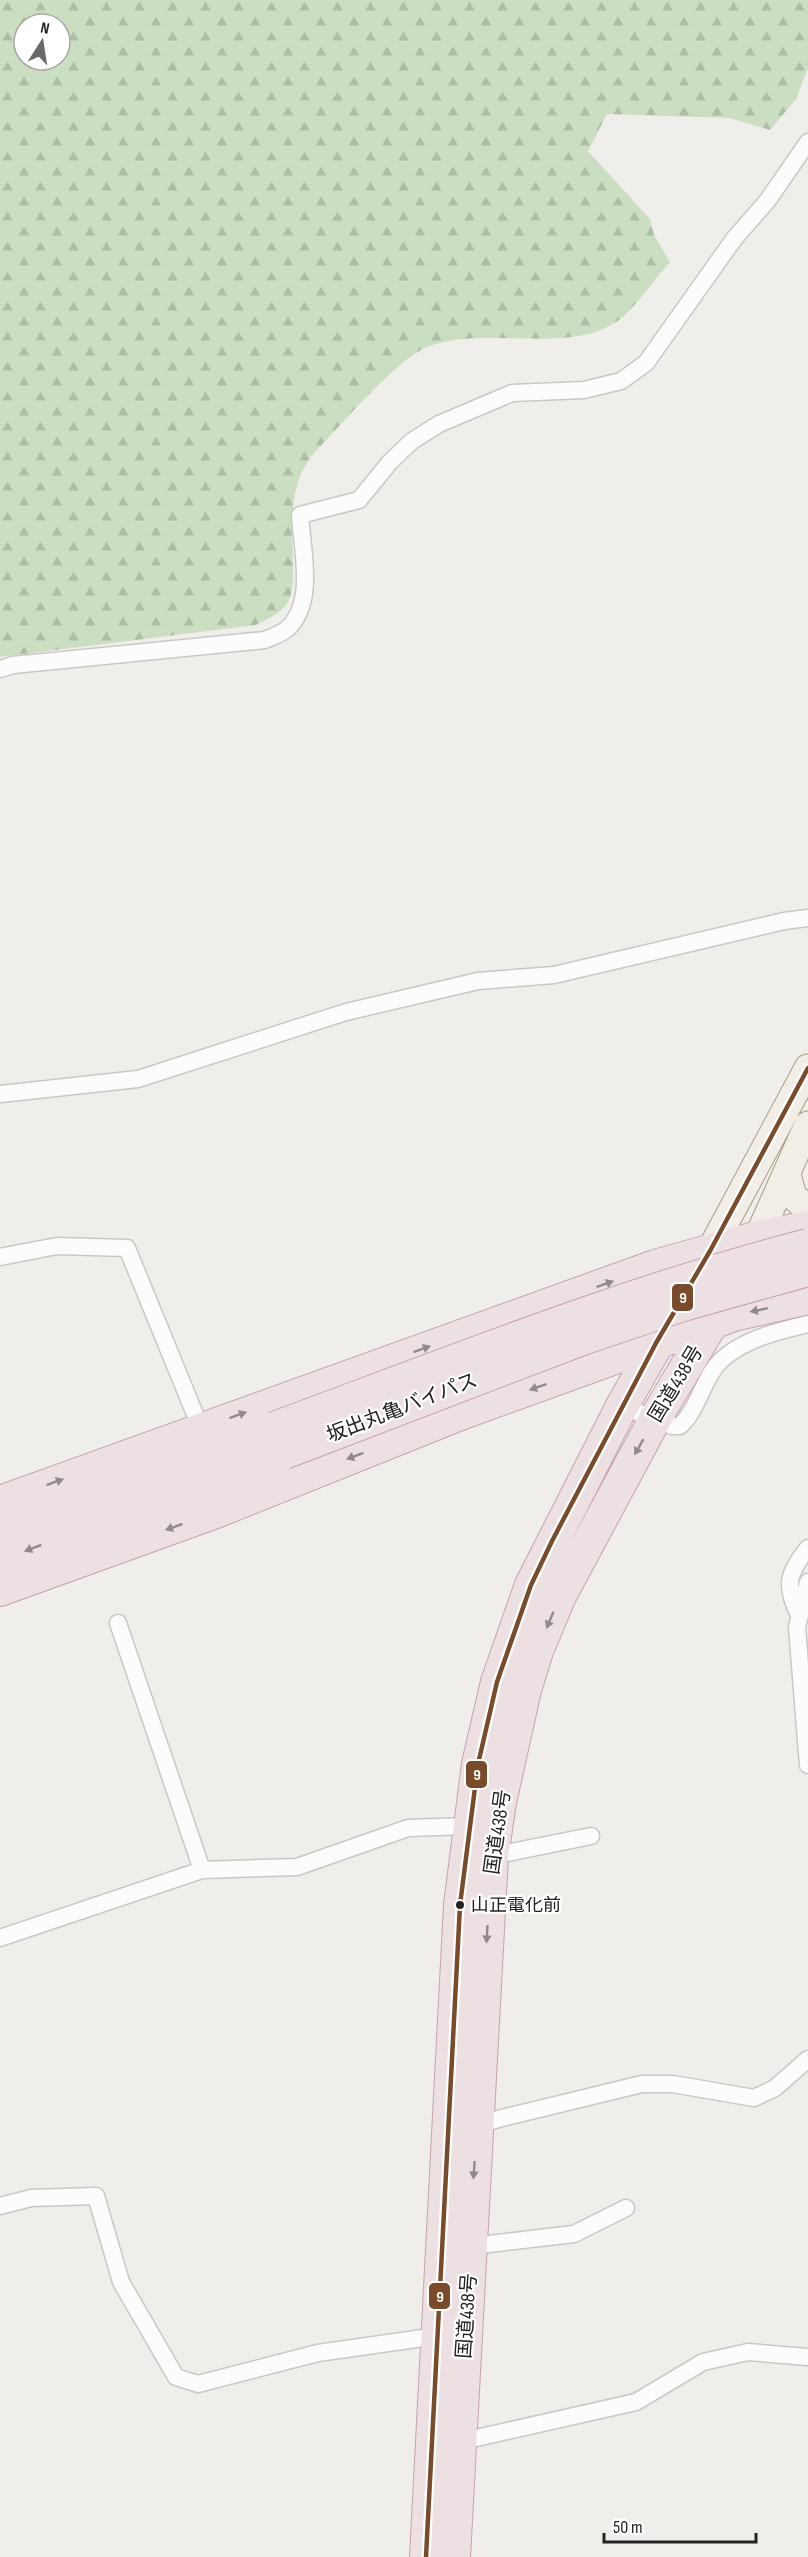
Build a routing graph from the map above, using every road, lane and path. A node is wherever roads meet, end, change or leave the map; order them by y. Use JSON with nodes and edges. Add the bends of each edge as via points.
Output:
{"nodes":[{"id":1,"x":808,"y":142,"type":"edge"},
{"id":2,"x":0,"y":669,"type":"edge"},
{"id":3,"x":808,"y":918,"type":"edge"},
{"id":4,"x":808,"y":1068,"type":"edge"},
{"id":5,"x":0,"y":1094,"type":"edge"},
{"id":6,"x":808,"y":1125,"type":"edge"},
{"id":7,"x":787,"y":1175,"type":"junction"},
{"id":8,"x":808,"y":1209,"type":"edge"},
{"id":9,"x":808,"y":1227,"type":"edge"},
{"id":10,"x":758,"y":1237,"type":"junction"},
{"id":11,"x":808,"y":1245,"type":"edge"},
{"id":12,"x":710,"y":1251,"type":"junction"},
{"id":13,"x":0,"y":1257,"type":"edge"},
{"id":14,"x":808,"y":1270,"type":"edge"},
{"id":15,"x":808,"y":1298,"type":"edge"},
{"id":16,"x":711,"y":1324,"type":"junction"},
{"id":17,"x":808,"y":1324,"type":"edge"},
{"id":18,"x":656,"y":1343,"type":"junction"},
{"id":19,"x":582,"y":1372,"type":"junction"},
{"id":20,"x":622,"y":1406,"type":"junction"},
{"id":21,"x":655,"y":1419,"type":"junction"},
{"id":22,"x":201,"y":1429,"type":"junction"},
{"id":23,"x":605,"y":1440,"type":"junction"},
{"id":24,"x":279,"y":1441,"type":"junction"},
{"id":25,"x":0,"y":1502,"type":"edge"},
{"id":26,"x":0,"y":1531,"type":"edge"},
{"id":27,"x":808,"y":1548,"type":"edge"},
{"id":28,"x":0,"y":1561,"type":"edge"},
{"id":29,"x":808,"y":1582,"type":"edge"},
{"id":30,"x":0,"y":1590,"type":"edge"},
{"id":31,"x":799,"y":1615,"type":"junction"},
{"id":32,"x":118,"y":1623,"type":"dead end"},
{"id":33,"x":808,"y":1765,"type":"edge"},
{"id":34,"x":468,"y":1826,"type":"junction"},
{"id":35,"x":591,"y":1836,"type":"dead end"},
{"id":36,"x":492,"y":1856,"type":"junction"},
{"id":37,"x":202,"y":1870,"type":"junction"},
{"id":38,"x":0,"y":1938,"type":"edge"},
{"id":39,"x":808,"y":2059,"type":"edge"},
{"id":40,"x":478,"y":2126,"type":"junction"},
{"id":41,"x":448,"y":2135,"type":"junction"},
{"id":42,"x":0,"y":2206,"type":"edge"},
{"id":43,"x":626,"y":2208,"type":"dead end"},
{"id":44,"x":471,"y":2246,"type":"junction"},
{"id":45,"x":452,"y":2336,"type":"junction"},
{"id":46,"x":808,"y":2357,"type":"edge"},
{"id":47,"x":446,"y":2445,"type":"junction"},
{"id":48,"x":426,"y":2557,"type":"edge"},
{"id":49,"x":454,"y":2557,"type":"edge"}],
"edges":[{"from":1,"to":2,"type":"street","via":[[646,363],[621,381],[584,390],[512,393],[439,424],[412,441],[358,500],[300,515],[304,598],[298,616],[285,631],[265,640]]},
{"from":3,"to":5,"type":"street","via":[[554,975],[478,981],[346,1012],[138,1079]]},
{"from":4,"to":12,"type":"main road"},
{"from":6,"to":7,"type":"main road"},
{"from":7,"to":8,"type":"main road","via":[[793,1196]]},
{"from":7,"to":10,"type":"main road"},
{"from":9,"to":10,"type":"highway"},
{"from":10,"to":12,"type":"highway"},
{"from":10,"to":16,"type":"highway","name":"国道438号"},
{"from":11,"to":24,"type":"highway","name":"坂出丸亀バイパス","bridge":true,"via":[[727,1266],[620,1302]]},
{"from":12,"to":18,"type":"highway","name":"国道438号"},
{"from":22,"to":12,"type":"highway","one_way":true,"via":[[655,1266]]},
{"from":13,"to":22,"type":"street","via":[[57,1246],[127,1248]]},
{"from":14,"to":24,"type":"highway","name":"坂出丸亀バイパス","bridge":true,"via":[[686,1304]]},
{"from":15,"to":16,"type":"highway","one_way":true},
{"from":16,"to":18,"type":"highway"},
{"from":16,"to":21,"type":"highway","name":"国道438号"},
{"from":17,"to":21,"type":"street","via":[[777,1331],[725,1358],[713,1369],[687,1420],[680,1426]]},
{"from":18,"to":19,"type":"highway"},
{"from":18,"to":20,"type":"highway","name":"国道438号"},
{"from":19,"to":23,"type":"highway","via":[[602,1382],[614,1403]]},
{"from":19,"to":30,"type":"highway","one_way":true,"via":[[463,1413],[216,1512]]},
{"from":20,"to":21,"type":"street"},
{"from":20,"to":23,"type":"highway","name":"国道438号"},
{"from":21,"to":36,"type":"highway","name":"国道438号","one_way":true,"via":[[581,1554],[537,1651],[511,1752]]},
{"from":25,"to":22,"type":"highway","one_way":true},
{"from":23,"to":34,"type":"highway","name":"国道438号","via":[[535,1576],[509,1642],[496,1682]]},
{"from":24,"to":26,"type":"highway","name":"坂出丸亀バイパス"},
{"from":24,"to":28,"type":"highway","name":"坂出丸亀バイパス","one_way":true},
{"from":27,"to":31,"type":"street","via":[[794,1565],[790,1578],[791,1598]]},
{"from":29,"to":31,"type":"street"},
{"from":31,"to":33,"type":"street"},
{"from":32,"to":37,"type":"street"},
{"from":34,"to":37,"type":"street","via":[[408,1828],[297,1867]]},
{"from":34,"to":41,"type":"highway","name":"国道438号"},
{"from":35,"to":36,"type":"street"},
{"from":36,"to":40,"type":"highway","name":"国道438号","one_way":true},
{"from":37,"to":38,"type":"street"},
{"from":39,"to":40,"type":"street","via":[[775,2088],[754,2098],[673,2084],[642,2084]]},
{"from":40,"to":41,"type":"street"},
{"from":40,"to":44,"type":"highway","name":"国道438号","one_way":true},
{"from":41,"to":45,"type":"highway","name":"国道438号"},
{"from":42,"to":45,"type":"street","via":[[31,2198],[96,2196],[120,2282],[176,2377],[198,2384],[318,2353]]},
{"from":43,"to":44,"type":"street","via":[[574,2234]]},
{"from":44,"to":45,"type":"highway","name":"国道438号"},
{"from":45,"to":47,"type":"highway","name":"国道438号"},
{"from":46,"to":47,"type":"street","via":[[748,2352],[703,2362],[636,2402]]},
{"from":47,"to":48,"type":"highway","name":"国道438号"},
{"from":47,"to":49,"type":"highway","name":"国道438号"}]}
